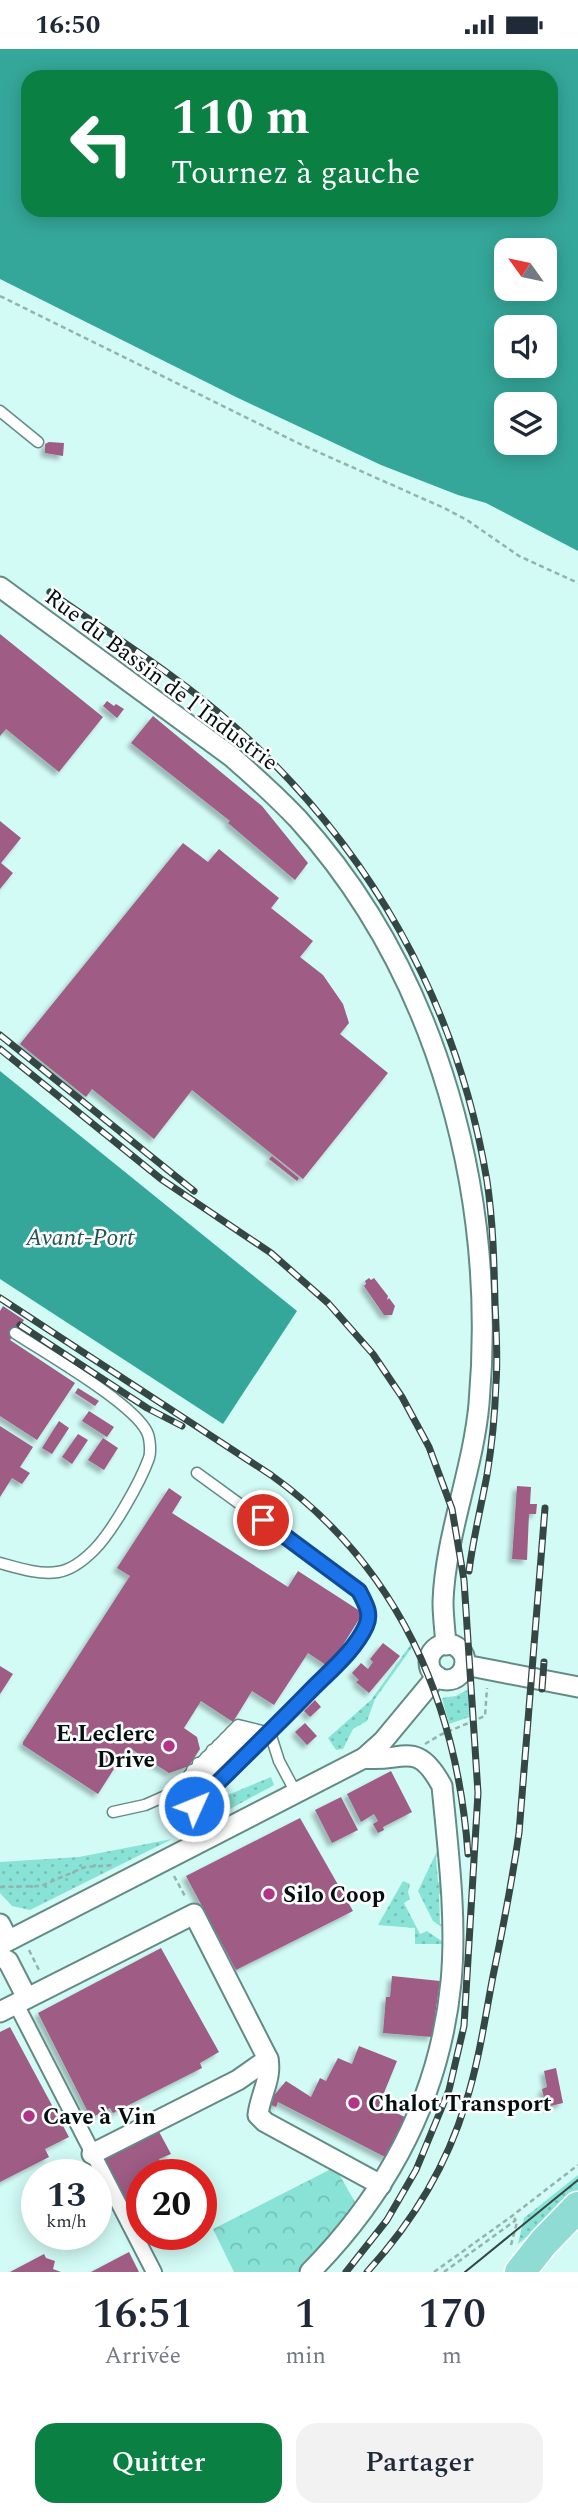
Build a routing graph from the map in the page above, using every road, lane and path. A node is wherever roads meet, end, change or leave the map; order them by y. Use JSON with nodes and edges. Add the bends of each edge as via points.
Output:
{"nodes":[{"id":1,"x":0,"y":296,"type":"edge"},
{"id":2,"x":0,"y":411,"type":"edge"},
{"id":3,"x":38,"y":442,"type":"dead end"},
{"id":4,"x":578,"y":583,"type":"edge"},
{"id":5,"x":0,"y":587,"type":"edge"},
{"id":6,"x":15,"y":1333,"type":"dead end"},
{"id":7,"x":197,"y":1473,"type":"dead end"},
{"id":8,"x":0,"y":1563,"type":"edge"},
{"id":9,"x":446,"y":1645,"type":"junction"},
{"id":10,"x":465,"y":1665,"type":"junction"},
{"id":11,"x":437,"y":1676,"type":"junction"},
{"id":12,"x":578,"y":1687,"type":"edge"},
{"id":13,"x":212,"y":1751,"type":"junction"},
{"id":14,"x":247,"y":1755,"type":"junction"},
{"id":15,"x":364,"y":1758,"type":"junction"},
{"id":16,"x":188,"y":1786,"type":"junction"},
{"id":17,"x":296,"y":1793,"type":"junction"},
{"id":18,"x":194,"y":1806,"type":"junction"},
{"id":19,"x":113,"y":1812,"type":"dead end"},
{"id":20,"x":204,"y":1840,"type":"junction"},
{"id":21,"x":119,"y":1865,"type":"dead end"},
{"id":22,"x":174,"y":1876,"type":"dead end"},
{"id":23,"x":0,"y":1887,"type":"edge"},
{"id":24,"x":194,"y":1914,"type":"junction"},
{"id":25,"x":2,"y":1941,"type":"edge"},
{"id":26,"x":29,"y":1951,"type":"dead end"},
{"id":27,"x":48,"y":1987,"type":"junction"},
{"id":28,"x":10,"y":2003,"type":"edge"},
{"id":29,"x":268,"y":2059,"type":"junction"},
{"id":30,"x":92,"y":2154,"type":"junction"},
{"id":31,"x":578,"y":2165,"type":"edge"},
{"id":32,"x":381,"y":2185,"type":"junction"},
{"id":33,"x":578,"y":2207,"type":"edge"},
{"id":34,"x":512,"y":2216,"type":"junction"},
{"id":35,"x":578,"y":2229,"type":"edge"},
{"id":36,"x":154,"y":2272,"type":"edge"},
{"id":37,"x":310,"y":2272,"type":"edge"},
{"id":38,"x":434,"y":2272,"type":"edge"},
{"id":39,"x":444,"y":2272,"type":"edge"},
{"id":40,"x":520,"y":2272,"type":"edge"},
{"id":41,"x":541,"y":2272,"type":"edge"}],
"edges":[{"from":1,"to":4,"type":"path","via":[[300,444],[444,508],[519,556]]},
{"from":2,"to":3,"type":"lane"},
{"from":5,"to":9,"type":"street","name":"Rue du Bassin de l'Industrie","via":[[195,729],[298,819],[371,918],[432,1042],[469,1173],[483,1309],[472,1455],[443,1602]]},
{"from":6,"to":8,"type":"lane","via":[[134,1415],[148,1433],[150,1455],[117,1518],[95,1549],[78,1563],[58,1572]]},
{"from":7,"to":14,"type":"lane","via":[[359,1591],[369,1615],[356,1641]]},
{"from":9,"to":10,"type":"street","via":[[458,1648]]},
{"from":9,"to":11,"type":"street","via":[[431,1654],[430,1667]]},
{"from":10,"to":11,"type":"street","via":[[453,1679]]},
{"from":10,"to":12,"type":"street"},
{"from":11,"to":15,"type":"street"},
{"from":13,"to":14,"type":"lane"},
{"from":13,"to":14,"type":"lane"},
{"from":13,"to":14,"type":"lane"},
{"from":13,"to":14,"type":"lane","via":[[239,1725]]},
{"from":13,"to":16,"type":"lane","via":[[187,1780]]},
{"from":14,"to":17,"type":"lane","via":[[279,1761]]},
{"from":14,"to":18,"type":"lane"},
{"from":15,"to":17,"type":"street"},
{"from":15,"to":32,"type":"street","via":[[408,1754],[433,1769],[442,1786],[453,1941],[444,2025],[423,2105]]},
{"from":16,"to":18,"type":"lane"},
{"from":16,"to":19,"type":"lane","via":[[145,1805]]},
{"from":17,"to":20,"type":"street"},
{"from":18,"to":20,"type":"lane"},
{"from":20,"to":25,"type":"street"},
{"from":21,"to":23,"type":"path","via":[[85,1867],[41,1886]]},
{"from":22,"to":24,"type":"path"},
{"from":24,"to":27,"type":"street"},
{"from":24,"to":29,"type":"street"},
{"from":25,"to":28,"type":"street"},
{"from":26,"to":27,"type":"path"},
{"from":27,"to":28,"type":"street"},
{"from":28,"to":30,"type":"street"},
{"from":29,"to":30,"type":"street","via":[[238,2080]]},
{"from":29,"to":32,"type":"street","via":[[268,2079],[258,2115]]},
{"from":30,"to":36,"type":"street"},
{"from":31,"to":34,"type":"path"},
{"from":32,"to":37,"type":"street","via":[[341,2241]]},
{"from":33,"to":40,"type":"main road"},
{"from":34,"to":38,"type":"path"},
{"from":34,"to":39,"type":"path","via":[[516,2220]]},
{"from":35,"to":41,"type":"main road"}]}
